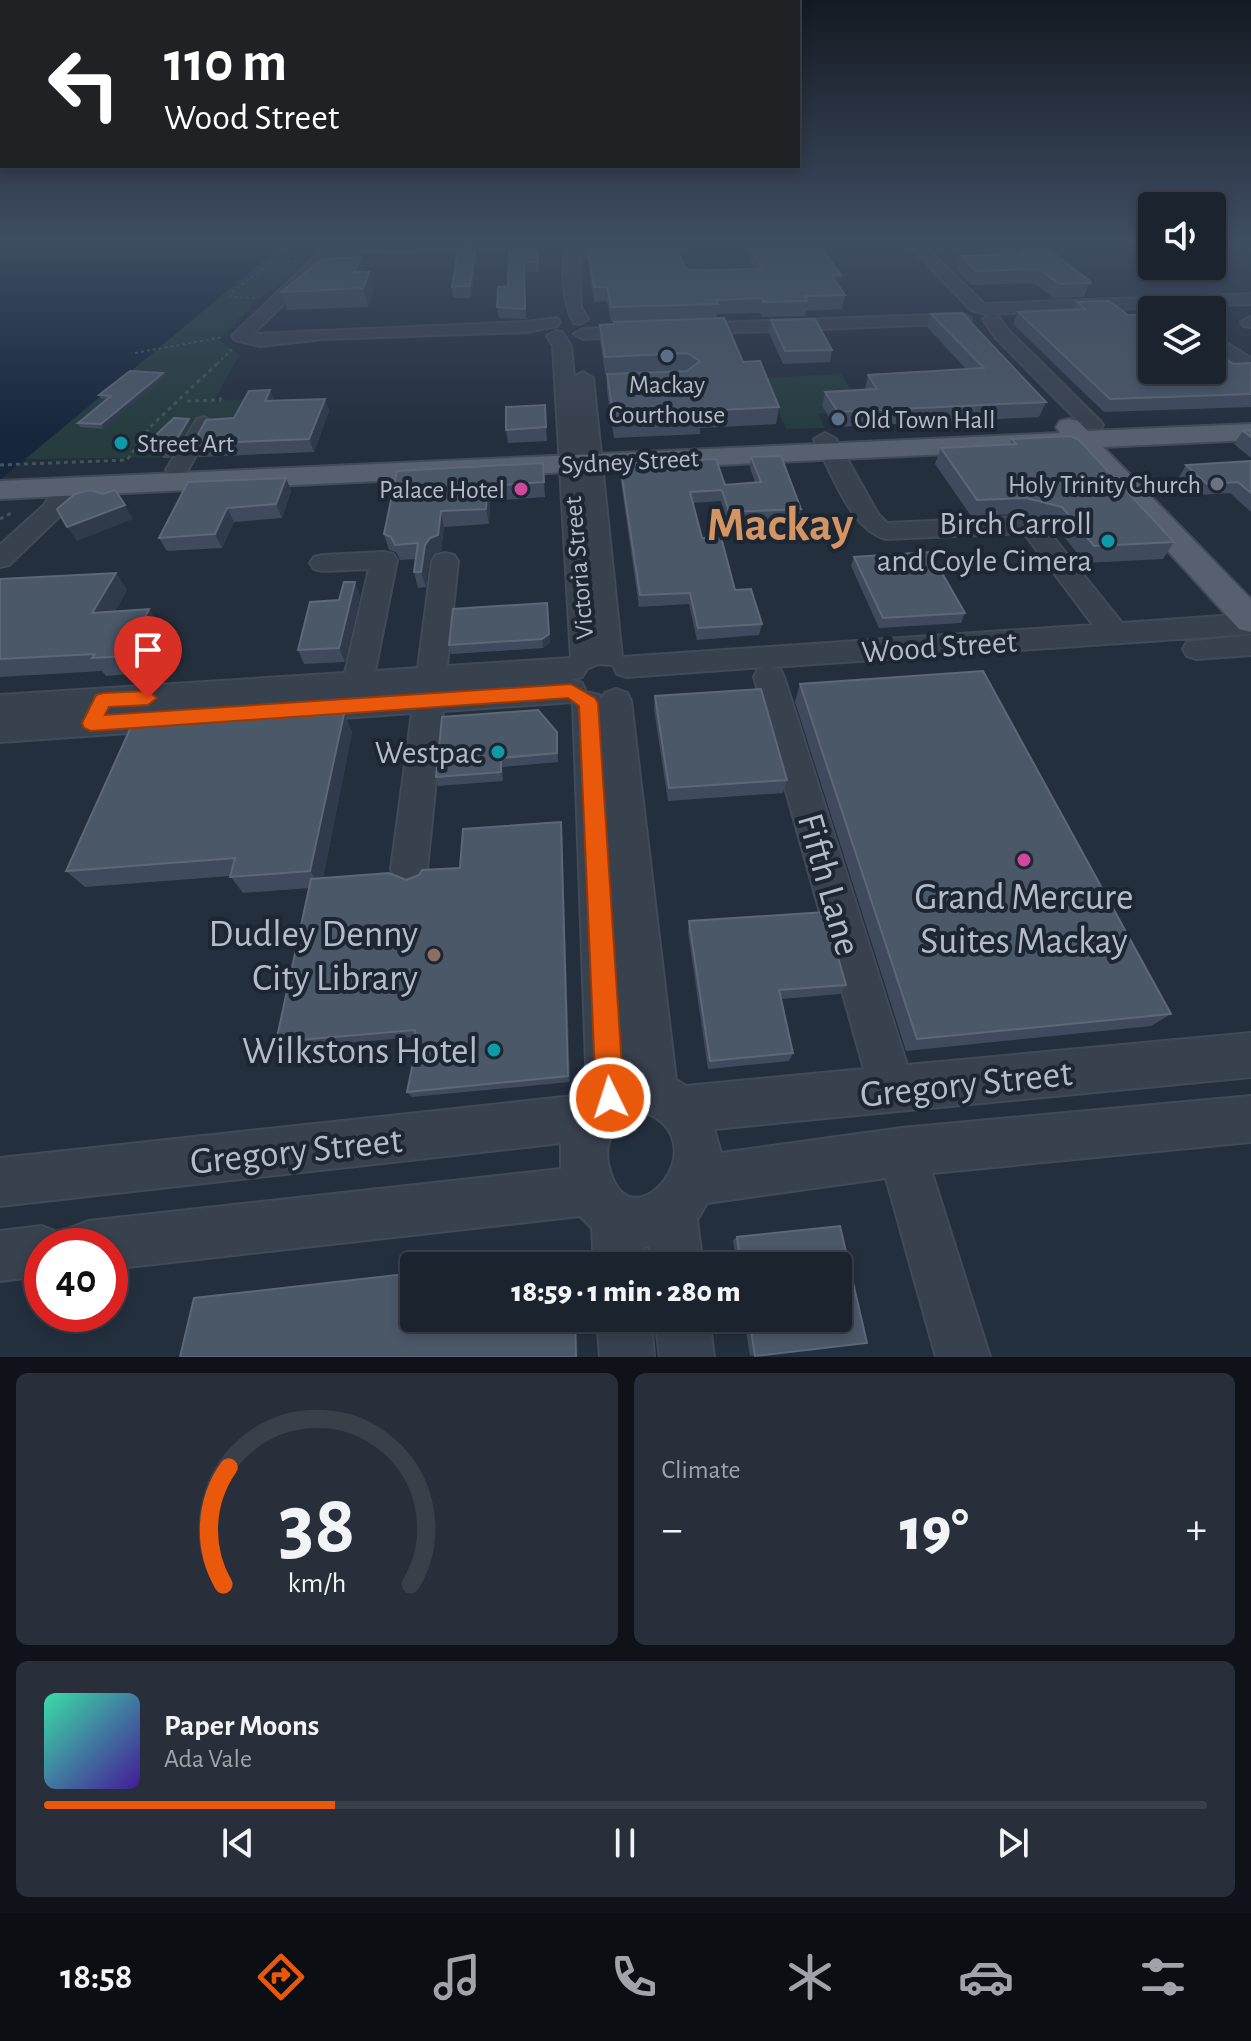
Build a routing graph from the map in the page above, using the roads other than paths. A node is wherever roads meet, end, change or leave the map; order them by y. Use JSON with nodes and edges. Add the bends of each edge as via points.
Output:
{"nodes":[{"id":1,"x":281,"y":305,"type":"edge"},
{"id":2,"x":558,"y":305,"type":"edge"},
{"id":3,"x":573,"y":305,"type":"edge"},
{"id":4,"x":964,"y":305,"type":"edge"},
{"id":5,"x":966,"y":305,"type":"edge"},
{"id":6,"x":1186,"y":305,"type":"edge"},
{"id":7,"x":1251,"y":306,"type":"edge"},
{"id":8,"x":1228,"y":307,"type":"joint"},
{"id":9,"x":1138,"y":311,"type":"edge"},
{"id":10,"x":1118,"y":312,"type":"junction"},
{"id":11,"x":973,"y":314,"type":"junction"},
{"id":12,"x":582,"y":327,"type":"junction"},
{"id":13,"x":553,"y":328,"type":"junction"},
{"id":14,"x":1249,"y":329,"type":"edge"},
{"id":15,"x":1226,"y":349,"type":"edge"},
{"id":16,"x":1226,"y":364,"type":"edge"},
{"id":17,"x":1248,"y":365,"type":"edge"},
{"id":18,"x":1251,"y":418,"type":"edge"},
{"id":19,"x":204,"y":423,"type":"edge"},
{"id":20,"x":1087,"y":432,"type":"junction"},
{"id":21,"x":1251,"y":432,"type":"edge"},
{"id":22,"x":828,"y":445,"type":"junction"},
{"id":23,"x":579,"y":457,"type":"junction"},
{"id":24,"x":179,"y":476,"type":"junction"},
{"id":25,"x":14,"y":480,"type":"edge"},
{"id":26,"x":66,"y":488,"type":"junction"},
{"id":27,"x":0,"y":539,"type":"edge"},
{"id":28,"x":0,"y":559,"type":"edge"},
{"id":29,"x":445,"y":561,"type":"dead end"},
{"id":30,"x":323,"y":563,"type":"dead end"},
{"id":31,"x":1251,"y":586,"type":"edge"},
{"id":32,"x":1251,"y":622,"type":"edge"},
{"id":33,"x":1115,"y":634,"type":"junction"},
{"id":34,"x":1251,"y":645,"type":"edge"},
{"id":35,"x":769,"y":677,"type":"junction"},
{"id":36,"x":600,"y":679,"type":"junction"},
{"id":37,"x":431,"y":690,"type":"junction"},
{"id":38,"x":355,"y":695,"type":"junction"},
{"id":39,"x":0,"y":707,"type":"edge"},
{"id":40,"x":97,"y":712,"type":"junction"},
{"id":41,"x":0,"y":729,"type":"edge"},
{"id":42,"x":409,"y":869,"type":"dead end"},
{"id":43,"x":1251,"y":1055,"type":"edge"},
{"id":44,"x":892,"y":1090,"type":"junction"},
{"id":45,"x":634,"y":1104,"type":"junction"},
{"id":46,"x":1251,"y":1119,"type":"edge"},
{"id":47,"x":902,"y":1152,"type":"junction"},
{"id":48,"x":0,"y":1182,"type":"edge"},
{"id":49,"x":682,"y":1196,"type":"junction"},
{"id":50,"x":610,"y":1225,"type":"edge"},
{"id":51,"x":128,"y":1244,"type":"edge"},
{"id":52,"x":678,"y":1252,"type":"edge"},
{"id":53,"x":24,"y":1253,"type":"edge"},
{"id":54,"x":0,"y":1256,"type":"edge"},
{"id":55,"x":625,"y":1332,"type":"edge"},
{"id":56,"x":684,"y":1332,"type":"edge"},
{"id":57,"x":627,"y":1357,"type":"edge"},
{"id":58,"x":687,"y":1357,"type":"edge"},
{"id":59,"x":963,"y":1357,"type":"edge"}],
"edges":[{"from":1,"to":13,"type":"street","via":[[254,337],[281,344]]},
{"from":2,"to":13,"type":"street","name":"Victoria Street"},
{"from":3,"to":12,"type":"street","name":"Victoria Street"},
{"from":4,"to":11,"type":"street"},
{"from":5,"to":11,"type":"street"},
{"from":6,"to":10,"type":"street"},
{"from":7,"to":8,"type":"street"},
{"from":8,"to":14,"type":"street"},
{"from":9,"to":10,"type":"street"},
{"from":10,"to":11,"type":"street"},
{"from":11,"to":12,"type":"street"},
{"from":11,"to":20,"type":"street"},
{"from":12,"to":13,"type":"street"},
{"from":12,"to":23,"type":"street","name":"Victoria Street","via":[[577,345],[592,383]]},
{"from":13,"to":23,"type":"street","name":"Victoria Street","via":[[562,348]]},
{"from":15,"to":17,"type":"street"},
{"from":16,"to":17,"type":"street"},
{"from":18,"to":20,"type":"main road","name":"Sydney Street"},
{"from":19,"to":24,"type":"street"},
{"from":20,"to":21,"type":"main road","name":"Sydney Street"},
{"from":20,"to":22,"type":"main road","name":"Sydney Street"},
{"from":20,"to":31,"type":"main road"},
{"from":20,"to":32,"type":"main road"},
{"from":22,"to":23,"type":"main road","name":"Sydney Street"},
{"from":22,"to":33,"type":"street","via":[[878,528],[1032,527]]},
{"from":23,"to":24,"type":"main road","name":"Sydney Street"},
{"from":23,"to":36,"type":"street","name":"Victoria Street"},
{"from":24,"to":25,"type":"main road","name":"Sydney Street"},
{"from":24,"to":26,"type":"main road","name":"Sydney Street"},
{"from":25,"to":26,"type":"main road","name":"Sydney Street"},
{"from":25,"to":27,"type":"street","via":[[34,504]]},
{"from":26,"to":28,"type":"street","via":[[54,509]]},
{"from":29,"to":37,"type":"street"},
{"from":30,"to":38,"type":"street","via":[[384,560]]},
{"from":32,"to":33,"type":"street","name":"Wood Street"},
{"from":33,"to":36,"type":"street","name":"Wood Street"},
{"from":34,"to":35,"type":"street","name":"Wood Street"},
{"from":35,"to":36,"type":"street","name":"Wood Street"},
{"from":35,"to":44,"type":"street","name":"Fifth Lane"},
{"from":36,"to":37,"type":"street","name":"Wood Street"},
{"from":36,"to":45,"type":"street","name":"Victoria Street"},
{"from":37,"to":38,"type":"street","name":"Wood Street"},
{"from":37,"to":42,"type":"street"},
{"from":38,"to":40,"type":"street","name":"Wood Street"},
{"from":39,"to":40,"type":"street","name":"Wood Street"},
{"from":40,"to":41,"type":"street","name":"Wood Street"},
{"from":43,"to":44,"type":"street","name":"Gregory Street"},
{"from":44,"to":45,"type":"street","name":"Gregory Street"},
{"from":45,"to":48,"type":"street","name":"Gregory Street"},
{"from":45,"to":49,"type":"street","via":[[690,1124],[697,1162]]},
{"from":45,"to":50,"type":"street","via":[[583,1153],[585,1172]]},
{"from":46,"to":47,"type":"street","name":"Gregory Street"},
{"from":47,"to":49,"type":"street","name":"Gregory Street"},
{"from":47,"to":59,"type":"street"},
{"from":49,"to":50,"type":"street","via":[[655,1221]]},
{"from":49,"to":52,"type":"street"},
{"from":50,"to":51,"type":"street"},
{"from":53,"to":54,"type":"street"},
{"from":55,"to":57,"type":"street"},
{"from":56,"to":58,"type":"street"}]}
